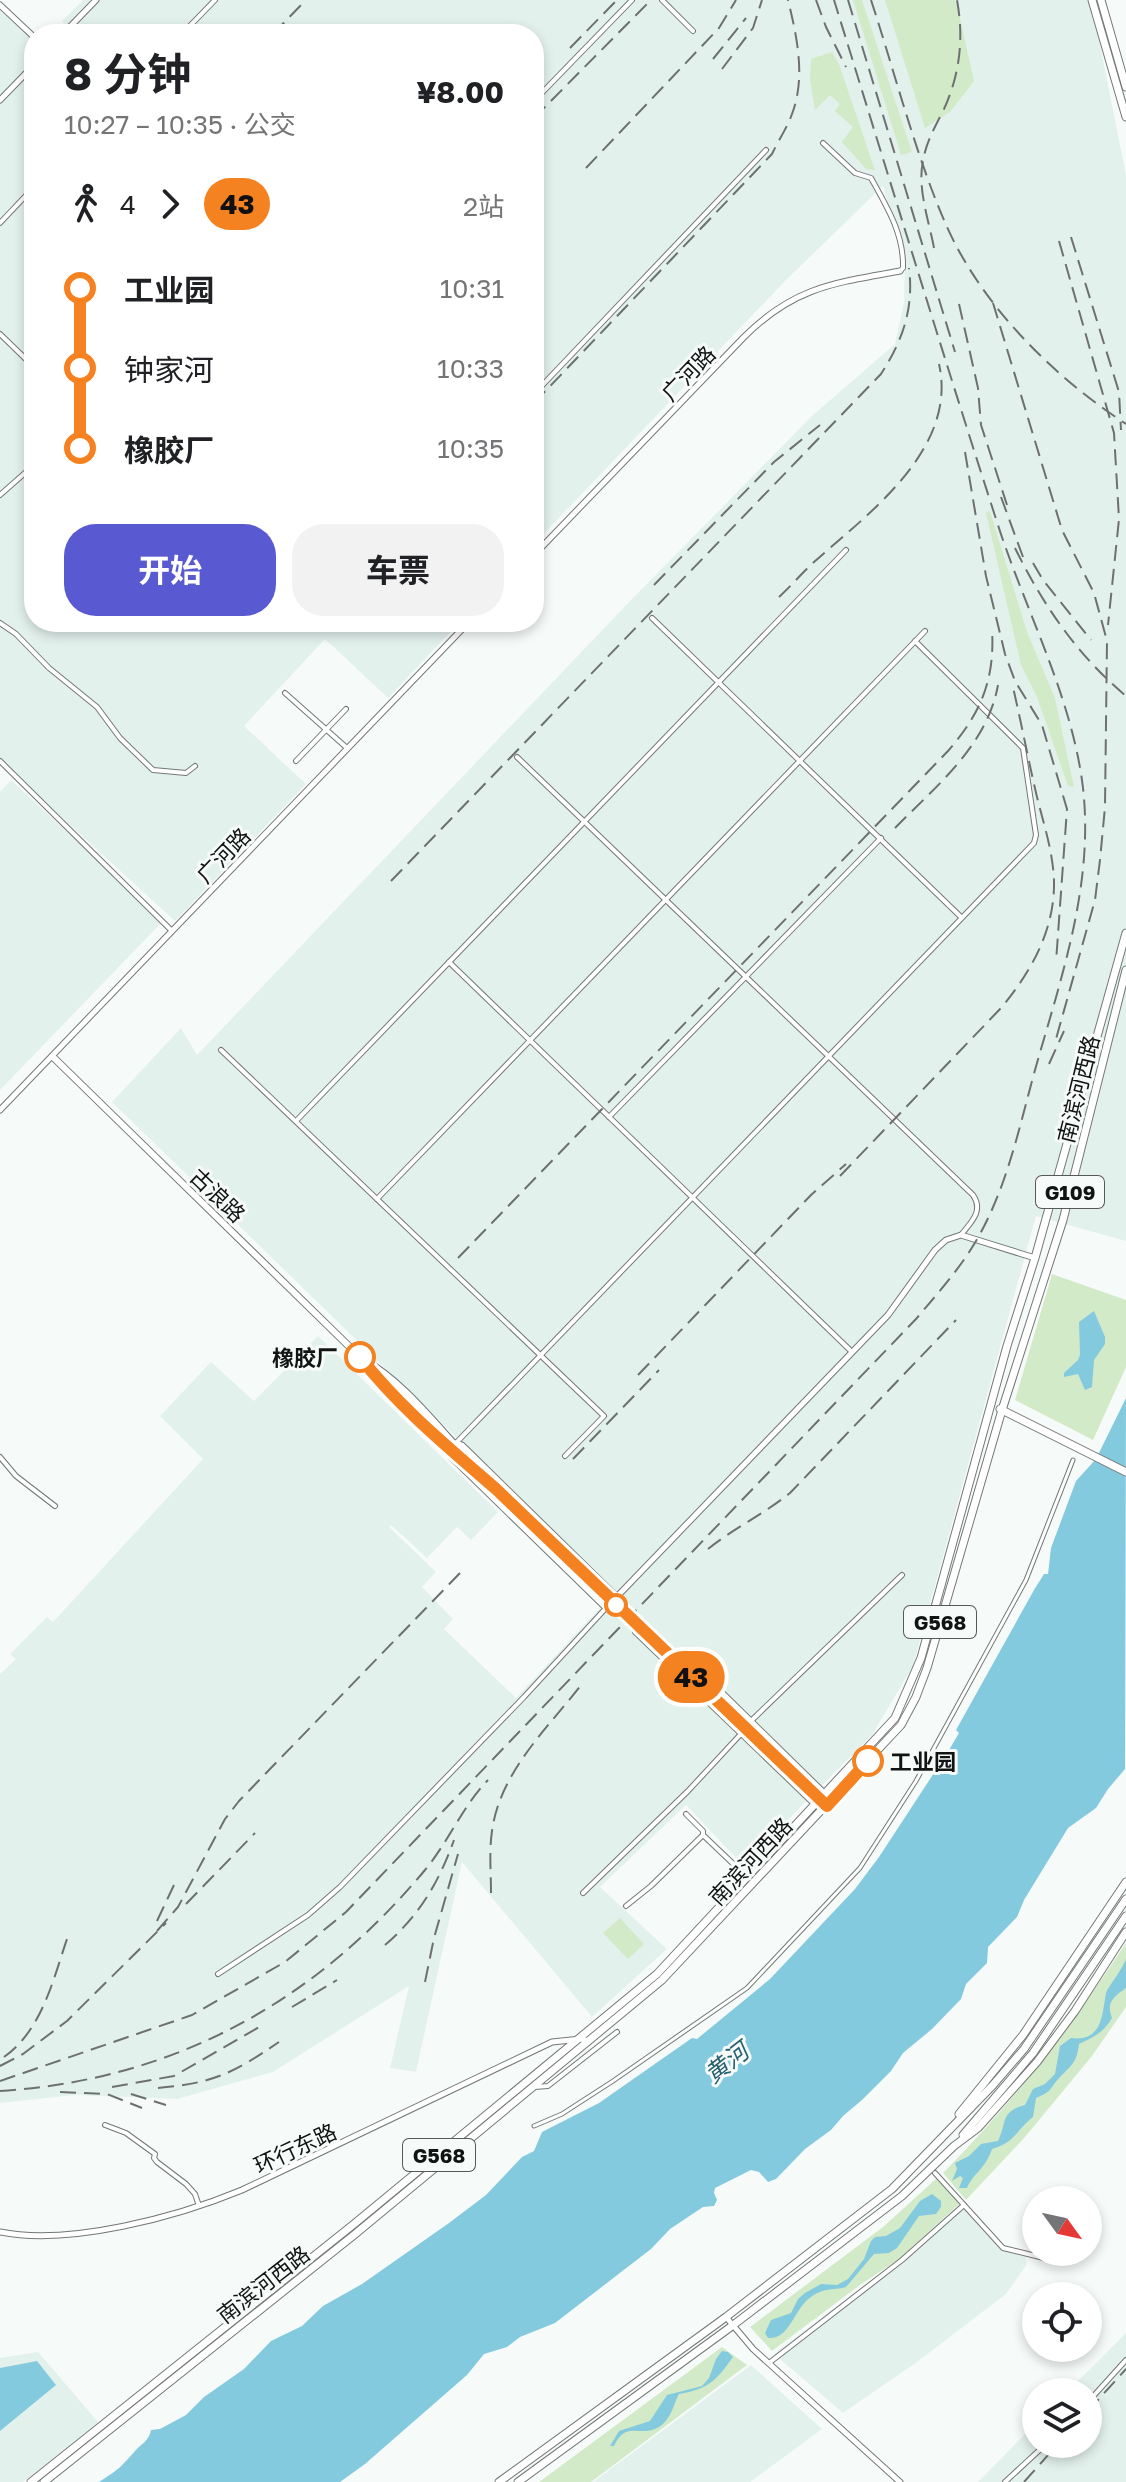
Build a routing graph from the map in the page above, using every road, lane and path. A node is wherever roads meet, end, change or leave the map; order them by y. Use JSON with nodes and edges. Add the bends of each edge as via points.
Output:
{"nodes":[{"id":1,"x":96,"y":0,"type":"edge"},
{"id":2,"x":215,"y":0,"type":"edge"},
{"id":3,"x":632,"y":0,"type":"edge"},
{"id":4,"x":662,"y":0,"type":"edge"},
{"id":5,"x":1092,"y":0,"type":"edge"},
{"id":6,"x":1101,"y":0,"type":"edge"},
{"id":7,"x":0,"y":5,"type":"edge"},
{"id":8,"x":73,"y":24,"type":"edge"},
{"id":9,"x":192,"y":24,"type":"edge"},
{"id":10,"x":24,"y":28,"type":"edge"},
{"id":11,"x":693,"y":31,"type":"dead end"},
{"id":12,"x":24,"y":75,"type":"edge"},
{"id":13,"x":1126,"y":87,"type":"edge"},
{"id":14,"x":544,"y":91,"type":"edge"},
{"id":15,"x":0,"y":100,"type":"edge"},
{"id":16,"x":1126,"y":117,"type":"edge"},
{"id":17,"x":823,"y":143,"type":"dead end"},
{"id":18,"x":766,"y":150,"type":"dead end"},
{"id":19,"x":24,"y":198,"type":"edge"},
{"id":20,"x":0,"y":223,"type":"edge"},
{"id":21,"x":900,"y":271,"type":"joint"},
{"id":22,"x":0,"y":334,"type":"edge"},
{"id":23,"x":24,"y":357,"type":"edge"},
{"id":24,"x":544,"y":383,"type":"edge"},
{"id":25,"x":24,"y":474,"type":"edge"},
{"id":26,"x":0,"y":495,"type":"edge"},
{"id":27,"x":544,"y":545,"type":"edge"},
{"id":28,"x":846,"y":550,"type":"dead end"},
{"id":29,"x":652,"y":618,"type":"dead end"},
{"id":30,"x":0,"y":623,"type":"edge"},
{"id":31,"x":925,"y":631,"type":"dead end"},
{"id":32,"x":459,"y":632,"type":"edge"},
{"id":33,"x":915,"y":641,"type":"junction"},
{"id":34,"x":719,"y":682,"type":"junction"},
{"id":35,"x":285,"y":693,"type":"dead end"},
{"id":36,"x":346,"y":709,"type":"dead end"},
{"id":37,"x":326,"y":729,"type":"junction"},
{"id":38,"x":347,"y":748,"type":"junction"},
{"id":39,"x":517,"y":757,"type":"dead end"},
{"id":40,"x":0,"y":761,"type":"edge"},
{"id":41,"x":296,"y":761,"type":"dead end"},
{"id":42,"x":800,"y":761,"type":"junction"},
{"id":43,"x":195,"y":766,"type":"dead end"},
{"id":44,"x":584,"y":820,"type":"junction"},
{"id":45,"x":881,"y":838,"type":"junction"},
{"id":46,"x":666,"y":900,"type":"junction"},
{"id":47,"x":961,"y":917,"type":"junction"},
{"id":48,"x":172,"y":931,"type":"junction"},
{"id":49,"x":1126,"y":933,"type":"edge"},
{"id":50,"x":449,"y":962,"type":"junction"},
{"id":51,"x":1126,"y":970,"type":"edge"},
{"id":52,"x":746,"y":977,"type":"junction"},
{"id":53,"x":530,"y":1040,"type":"junction"},
{"id":54,"x":221,"y":1050,"type":"dead end"},
{"id":55,"x":829,"y":1055,"type":"junction"},
{"id":56,"x":53,"y":1057,"type":"junction"},
{"id":57,"x":0,"y":1110,"type":"edge"},
{"id":58,"x":609,"y":1117,"type":"junction"},
{"id":59,"x":297,"y":1120,"type":"junction"},
{"id":60,"x":693,"y":1198,"type":"junction"},
{"id":61,"x":377,"y":1199,"type":"junction"},
{"id":62,"x":961,"y":1235,"type":"junction"},
{"id":63,"x":1035,"y":1258,"type":"junction"},
{"id":64,"x":852,"y":1352,"type":"junction"},
{"id":65,"x":541,"y":1355,"type":"junction"},
{"id":66,"x":360,"y":1357,"type":"junction"},
{"id":67,"x":990,"y":1406,"type":"junction"},
{"id":68,"x":1002,"y":1410,"type":"junction"},
{"id":69,"x":456,"y":1443,"type":"junction"},
{"id":70,"x":449,"y":1449,"type":"junction"},
{"id":71,"x":565,"y":1456,"type":"dead end"},
{"id":72,"x":0,"y":1457,"type":"edge"},
{"id":73,"x":1073,"y":1460,"type":"dead end"},
{"id":74,"x":1126,"y":1472,"type":"edge"},
{"id":75,"x":496,"y":1489,"type":"junction"},
{"id":76,"x":55,"y":1506,"type":"dead end"},
{"id":77,"x":902,"y":1575,"type":"dead end"},
{"id":78,"x":617,"y":1597,"type":"junction"},
{"id":79,"x":606,"y":1608,"type":"junction"},
{"id":80,"x":635,"y":1632,"type":"dead end"},
{"id":81,"x":669,"y":1665,"type":"junction"},
{"id":82,"x":752,"y":1720,"type":"junction"},
{"id":83,"x":740,"y":1735,"type":"junction"},
{"id":84,"x":824,"y":1803,"type":"junction"},
{"id":85,"x":686,"y":1814,"type":"dead end"},
{"id":86,"x":703,"y":1835,"type":"junction"},
{"id":87,"x":748,"y":1877,"type":"junction"},
{"id":88,"x":1126,"y":1882,"type":"edge"},
{"id":89,"x":583,"y":1893,"type":"dead end"},
{"id":90,"x":1126,"y":1899,"type":"edge"},
{"id":91,"x":626,"y":1906,"type":"dead end"},
{"id":92,"x":1126,"y":1916,"type":"edge"},
{"id":93,"x":1126,"y":1932,"type":"edge"},
{"id":94,"x":218,"y":1974,"type":"dead end"},
{"id":95,"x":617,"y":2032,"type":"dead end"},
{"id":96,"x":585,"y":2040,"type":"junction"},
{"id":97,"x":531,"y":2087,"type":"junction"},
{"id":98,"x":105,"y":2125,"type":"dead end"},
{"id":99,"x":534,"y":2126,"type":"dead end"},
{"id":100,"x":954,"y":2146,"type":"junction"},
{"id":101,"x":921,"y":2160,"type":"junction"},
{"id":102,"x":935,"y":2173,"type":"dead end"},
{"id":103,"x":964,"y":2205,"type":"junction"},
{"id":104,"x":199,"y":2206,"type":"junction"},
{"id":105,"x":1,"y":2233,"type":"edge"},
{"id":106,"x":1022,"y":2253,"type":"edge"},
{"id":107,"x":726,"y":2317,"type":"junction"},
{"id":108,"x":732,"y":2326,"type":"junction"},
{"id":109,"x":1126,"y":2360,"type":"edge"},
{"id":110,"x":769,"y":2363,"type":"junction"},
{"id":111,"x":1102,"y":2387,"type":"edge"},
{"id":112,"x":1031,"y":2458,"type":"edge"},
{"id":113,"x":31,"y":2482,"type":"edge"},
{"id":114,"x":44,"y":2482,"type":"edge"},
{"id":115,"x":499,"y":2482,"type":"edge"},
{"id":116,"x":518,"y":2482,"type":"edge"},
{"id":117,"x":900,"y":2482,"type":"edge"},
{"id":118,"x":1005,"y":2482,"type":"edge"}],
"edges":[{"from":1,"to":8,"type":"street"},
{"from":2,"to":9,"type":"street"},
{"from":3,"to":14,"type":"street"},
{"from":4,"to":11,"type":"street"},
{"from":5,"to":16,"type":"main road"},
{"from":6,"to":13,"type":"main road"},
{"from":7,"to":10,"type":"street"},
{"from":12,"to":15,"type":"street"},
{"from":17,"to":21,"type":"street","via":[[855,173],[871,178],[889,207],[903,251]]},
{"from":18,"to":24,"type":"street"},
{"from":19,"to":20,"type":"street"},
{"from":21,"to":27,"type":"street","name":"广河路","via":[[816,288],[771,312]]},
{"from":22,"to":23,"type":"street"},
{"from":25,"to":26,"type":"street"},
{"from":28,"to":34,"type":"street"},
{"from":29,"to":34,"type":"street"},
{"from":30,"to":43,"type":"street","via":[[97,707],[153,770],[186,773]]},
{"from":31,"to":33,"type":"street"},
{"from":32,"to":38,"type":"street","name":"广河路"},
{"from":33,"to":42,"type":"street"},
{"from":33,"to":47,"type":"street","via":[[1025,752],[1034,843]]},
{"from":34,"to":42,"type":"street"},
{"from":34,"to":44,"type":"street"},
{"from":35,"to":37,"type":"street"},
{"from":36,"to":37,"type":"street"},
{"from":37,"to":38,"type":"street"},
{"from":37,"to":41,"type":"street"},
{"from":38,"to":48,"type":"street","name":"广河路"},
{"from":39,"to":44,"type":"street"},
{"from":40,"to":48,"type":"street"},
{"from":42,"to":45,"type":"street"},
{"from":42,"to":46,"type":"street"},
{"from":44,"to":46,"type":"street"},
{"from":44,"to":50,"type":"street"},
{"from":45,"to":47,"type":"street"},
{"from":45,"to":52,"type":"street"},
{"from":46,"to":52,"type":"street"},
{"from":46,"to":53,"type":"street"},
{"from":47,"to":55,"type":"street"},
{"from":48,"to":56,"type":"street","name":"广河路"},
{"from":49,"to":63,"type":"main road","name":"南滨河西路","number":"G109"},
{"from":50,"to":53,"type":"street"},
{"from":50,"to":59,"type":"street"},
{"from":51,"to":68,"type":"main road","name":"南滨河西路","number":"G109","via":[[1063,1220]]},
{"from":52,"to":55,"type":"street"},
{"from":52,"to":58,"type":"street"},
{"from":53,"to":58,"type":"street"},
{"from":53,"to":61,"type":"street"},
{"from":54,"to":59,"type":"street"},
{"from":55,"to":60,"type":"street"},
{"from":55,"to":62,"type":"street","via":[[973,1195],[977,1213]]},
{"from":56,"to":57,"type":"street","name":"广河路"},
{"from":56,"to":66,"type":"main road","name":"古浪路"},
{"from":58,"to":60,"type":"street"},
{"from":59,"to":61,"type":"street"},
{"from":60,"to":64,"type":"street"},
{"from":60,"to":65,"type":"street"},
{"from":61,"to":65,"type":"street"},
{"from":62,"to":63,"type":"street"},
{"from":62,"to":64,"type":"street","via":[[940,1244],[897,1304]]},
{"from":63,"to":67,"type":"main road","number":"G109"},
{"from":64,"to":78,"type":"street"},
{"from":65,"to":69,"type":"street"},
{"from":65,"to":71,"type":"street","via":[[604,1416]]},
{"from":66,"to":69,"type":"main road","name":"古浪路","via":[[380,1369]]},
{"from":66,"to":70,"type":"main road","name":"古浪路"},
{"from":67,"to":68,"type":"main road"},
{"from":67,"to":84,"type":"main road","name":"南滨河西路","number":"G568","via":[[921,1658],[905,1698],[895,1718]]},
{"from":68,"to":74,"type":"main road"},
{"from":68,"to":84,"type":"main road","name":"南滨河西路","number":"G568","via":[[916,1697],[901,1725]]},
{"from":69,"to":70,"type":"street"},
{"from":69,"to":75,"type":"main road","name":"古浪路"},
{"from":69,"to":78,"type":"street","name":"古浪路"},
{"from":70,"to":75,"type":"main road","name":"古浪路"},
{"from":70,"to":79,"type":"street","name":"古浪路","via":[[451,1457]]},
{"from":72,"to":76,"type":"street"},
{"from":73,"to":99,"type":"street","via":[[1026,1580],[916,1781],[860,1868],[747,1988],[613,2081]]},
{"from":75,"to":84,"type":"main road","name":"古浪路","bridge":true},
{"from":77,"to":82,"type":"street"},
{"from":78,"to":79,"type":"street"},
{"from":79,"to":94,"type":"street","via":[[340,1887],[308,1915]]},
{"from":80,"to":81,"type":"street"},
{"from":81,"to":82,"type":"street","via":[[681,1652]]},
{"from":81,"to":83,"type":"street"},
{"from":82,"to":84,"type":"street"},
{"from":83,"to":84,"type":"street"},
{"from":83,"to":89,"type":"street"},
{"from":84,"to":87,"type":"main road","name":"南滨河西路","number":"G568"},
{"from":84,"to":96,"type":"main road","name":"南滨河西路","number":"G568","via":[[662,1980]]},
{"from":85,"to":86,"type":"street"},
{"from":86,"to":87,"type":"street"},
{"from":86,"to":91,"type":"street"},
{"from":87,"to":96,"type":"main road","name":"南滨河西路","number":"G568","via":[[657,1974]]},
{"from":88,"to":101,"type":"main road","via":[[1023,2035]]},
{"from":90,"to":101,"type":"main road","via":[[1024,2049]]},
{"from":92,"to":100,"type":"main road","via":[[1033,2053]]},
{"from":93,"to":100,"type":"main road","via":[[1037,2062],[978,2128]]},
{"from":95,"to":97,"type":"street","via":[[548,2086]]},
{"from":96,"to":97,"type":"main road","name":"南滨河西路","number":"G568"},
{"from":96,"to":104,"type":"street","name":"环行东路","via":[[552,2042]]},
{"from":96,"to":113,"type":"main road","name":"南滨河西路","number":"G568"},
{"from":97,"to":114,"type":"main road","name":"南滨河西路","number":"G568"},
{"from":98,"to":104,"type":"street","via":[[155,2154],[157,2162],[195,2194]]},
{"from":100,"to":108,"type":"main road","via":[[902,2196]]},
{"from":101,"to":107,"type":"main road","via":[[892,2189]]},
{"from":102,"to":103,"type":"street"},
{"from":103,"to":106,"type":"street","via":[[1003,2248]]},
{"from":103,"to":110,"type":"street"},
{"from":104,"to":105,"type":"street","name":"环行东路","via":[[77,2234]]},
{"from":107,"to":108,"type":"street"},
{"from":107,"to":115,"type":"main road"},
{"from":108,"to":110,"type":"street"},
{"from":108,"to":116,"type":"main road"},
{"from":109,"to":111,"type":"street"},
{"from":110,"to":117,"type":"street"},
{"from":112,"to":118,"type":"street"}]}
